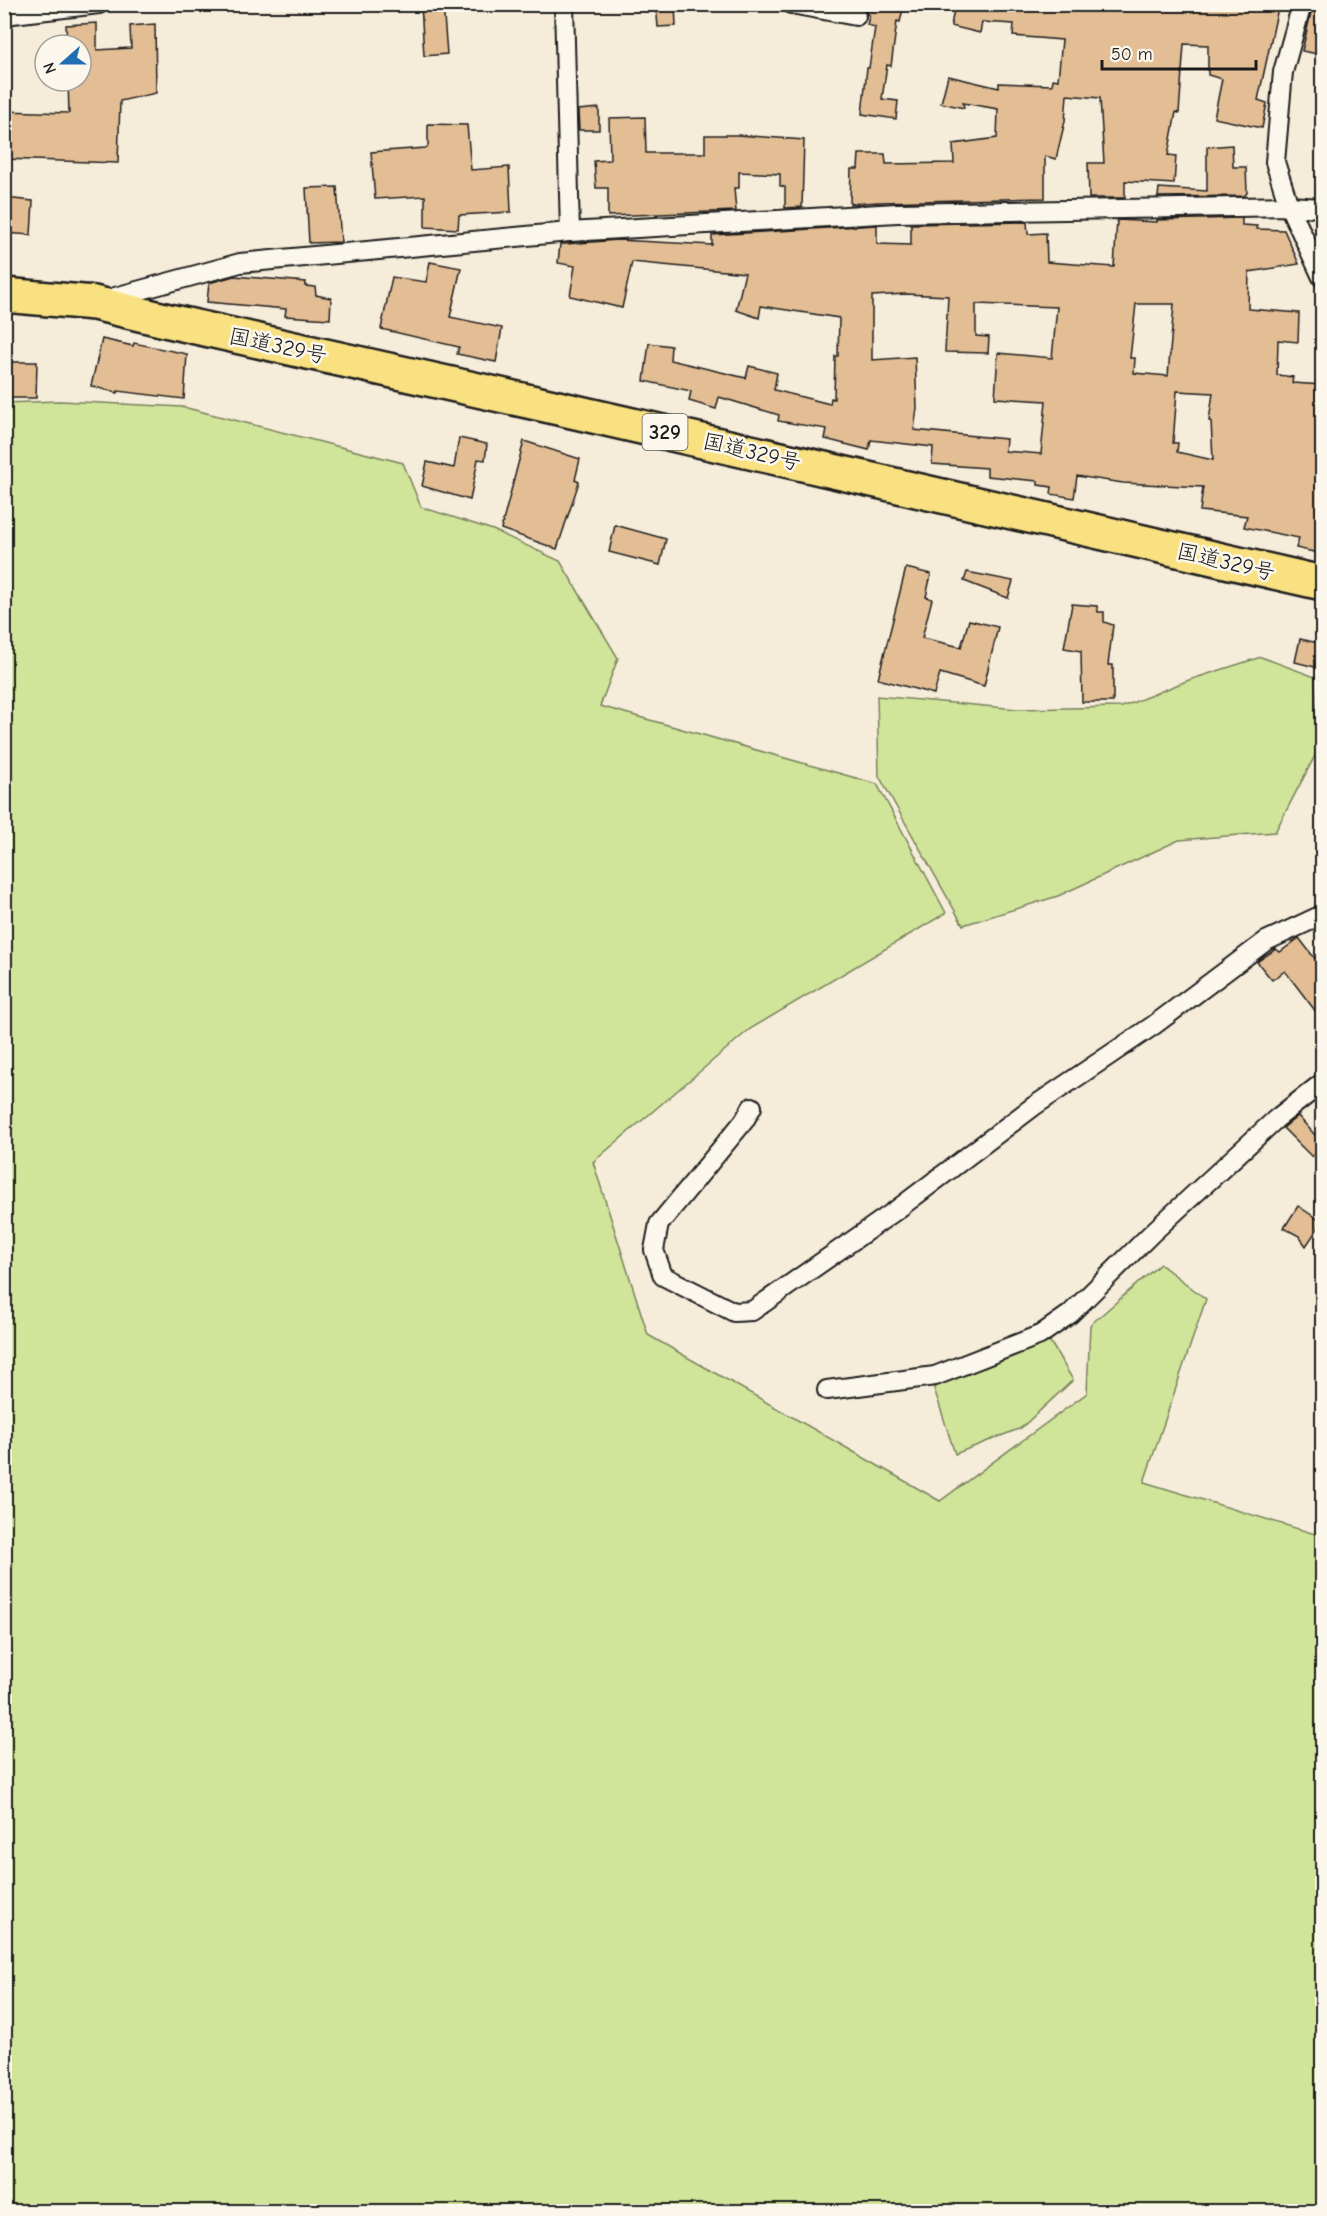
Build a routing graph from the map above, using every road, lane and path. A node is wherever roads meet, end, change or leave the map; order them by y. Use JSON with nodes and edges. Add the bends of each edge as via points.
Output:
{"nodes":[{"id":1,"x":99,"y":4,"type":"edge"},
{"id":2,"x":564,"y":4,"type":"edge"},
{"id":3,"x":791,"y":4,"type":"edge"},
{"id":4,"x":1302,"y":4,"type":"edge"},
{"id":5,"x":4,"y":15,"type":"edge"},
{"id":6,"x":856,"y":16,"type":"dead end"},
{"id":7,"x":1289,"y":206,"type":"junction"},
{"id":8,"x":1323,"y":208,"type":"edge"},
{"id":9,"x":570,"y":232,"type":"junction"},
{"id":10,"x":1323,"y":277,"type":"edge"},
{"id":11,"x":4,"y":294,"type":"edge"},
{"id":12,"x":94,"y":303,"type":"junction"},
{"id":13,"x":1323,"y":584,"type":"edge"},
{"id":14,"x":1323,"y":915,"type":"edge"},
{"id":15,"x":1323,"y":1083,"type":"edge"},
{"id":16,"x":752,"y":1107,"type":"dead end"},
{"id":17,"x":827,"y":1390,"type":"dead end"}],
"edges":[{"from":1,"to":5,"type":"street"},
{"from":2,"to":9,"type":"street"},
{"from":3,"to":6,"type":"street"},
{"from":4,"to":7,"type":"street","via":[[1283,72],[1275,162]]},
{"from":7,"to":8,"type":"street"},
{"from":7,"to":9,"type":"street","via":[[897,213]]},
{"from":7,"to":10,"type":"street"},
{"from":9,"to":12,"type":"street","via":[[240,263]]},
{"from":11,"to":12,"type":"highway","name":"国道329号","number":"329"},
{"from":12,"to":13,"type":"highway","name":"国道329号","number":"329"},
{"from":14,"to":16,"type":"street","via":[[1266,941],[752,1311],[734,1312],[663,1276],[654,1250],[659,1224]]},
{"from":15,"to":17,"type":"street","via":[[1276,1119],[1070,1314],[1040,1335],[935,1376]]}]}
